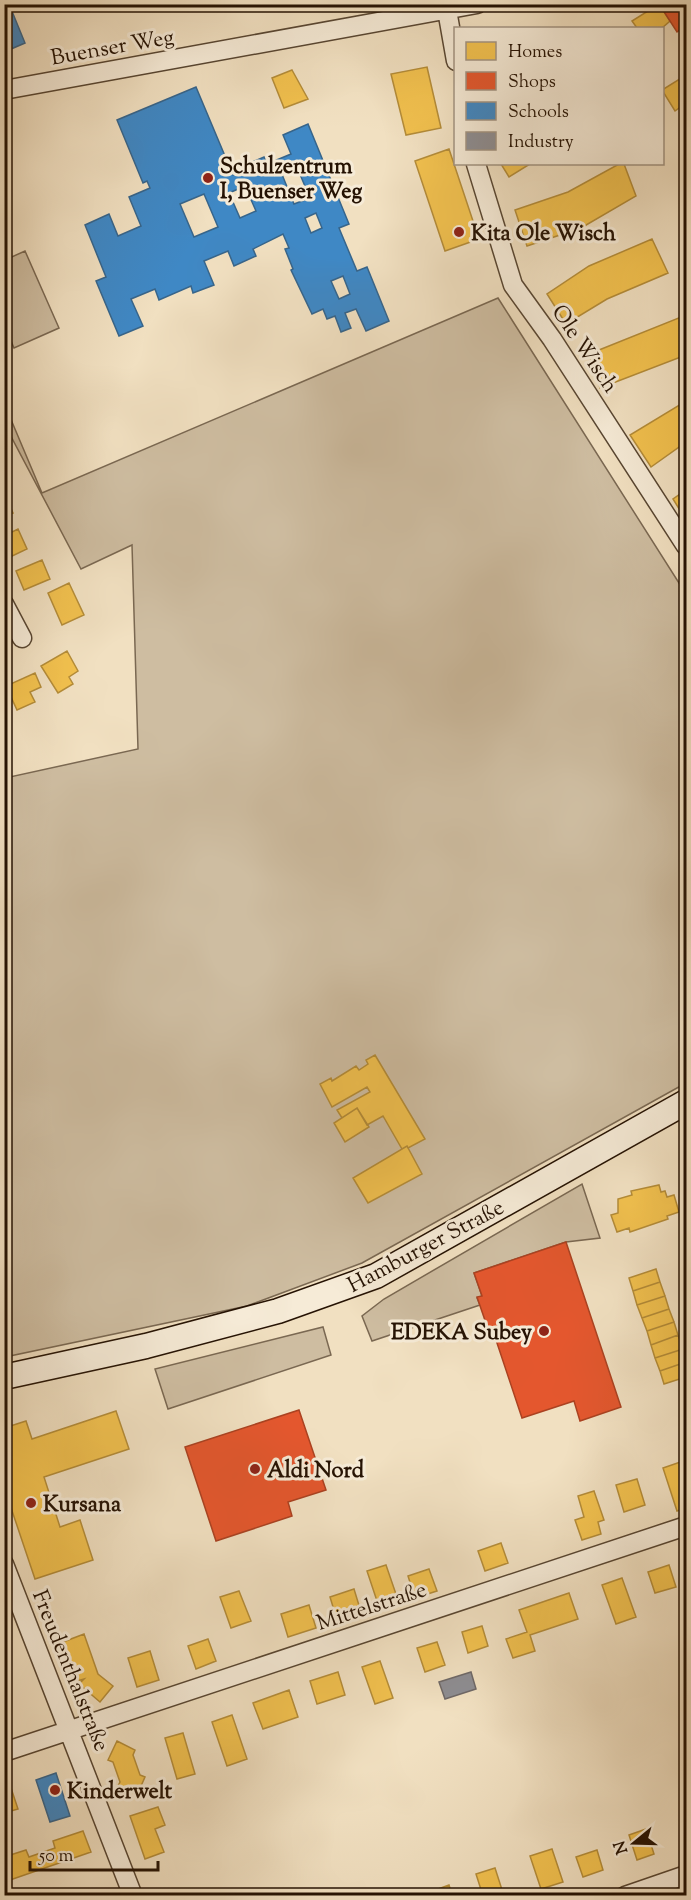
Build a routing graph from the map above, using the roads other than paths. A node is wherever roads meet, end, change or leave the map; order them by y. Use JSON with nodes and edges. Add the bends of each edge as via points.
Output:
{"nodes":[{"id":1,"x":477,"y":4,"type":"edge"},
{"id":2,"x":447,"y":10,"type":"junction"},
{"id":3,"x":454,"y":50,"type":"edge"},
{"id":4,"x":4,"y":90,"type":"edge"},
{"id":5,"x":476,"y":165,"type":"edge"},
{"id":6,"x":687,"y":546,"type":"edge"},
{"id":7,"x":4,"y":604,"type":"edge"},
{"id":8,"x":22,"y":638,"type":"dead end"},
{"id":9,"x":687,"y":1102,"type":"edge"},
{"id":10,"x":4,"y":1377,"type":"edge"},
{"id":11,"x":687,"y":1526,"type":"edge"},
{"id":12,"x":4,"y":1564,"type":"edge"},
{"id":13,"x":71,"y":1730,"type":"junction"},
{"id":14,"x":4,"y":1752,"type":"edge"},
{"id":15,"x":687,"y":1875,"type":"edge"},
{"id":16,"x":667,"y":1889,"type":"edge"},
{"id":17,"x":133,"y":1896,"type":"edge"},
{"id":18,"x":625,"y":1896,"type":"edge"}],
"edges":[{"from":1,"to":2,"type":"street","name":"Buenser Weg"},
{"from":2,"to":3,"type":"street"},
{"from":2,"to":4,"type":"street","name":"Buenser Weg"},
{"from":5,"to":6,"type":"street","name":"Ole Wisch","via":[[513,285]]},
{"from":7,"to":8,"type":"street"},
{"from":9,"to":10,"type":"main road","name":"Hamburger Straße","via":[[376,1276],[278,1311],[146,1346]]},
{"from":11,"to":13,"type":"street","name":"Mittelstraße"},
{"from":12,"to":13,"type":"street","name":"Freudenthalstraße"},
{"from":13,"to":14,"type":"street","name":"Mittelstraße"},
{"from":13,"to":17,"type":"street","name":"Freudenthalstraße"},
{"from":15,"to":16,"type":"street"},
{"from":16,"to":18,"type":"street"}]}
